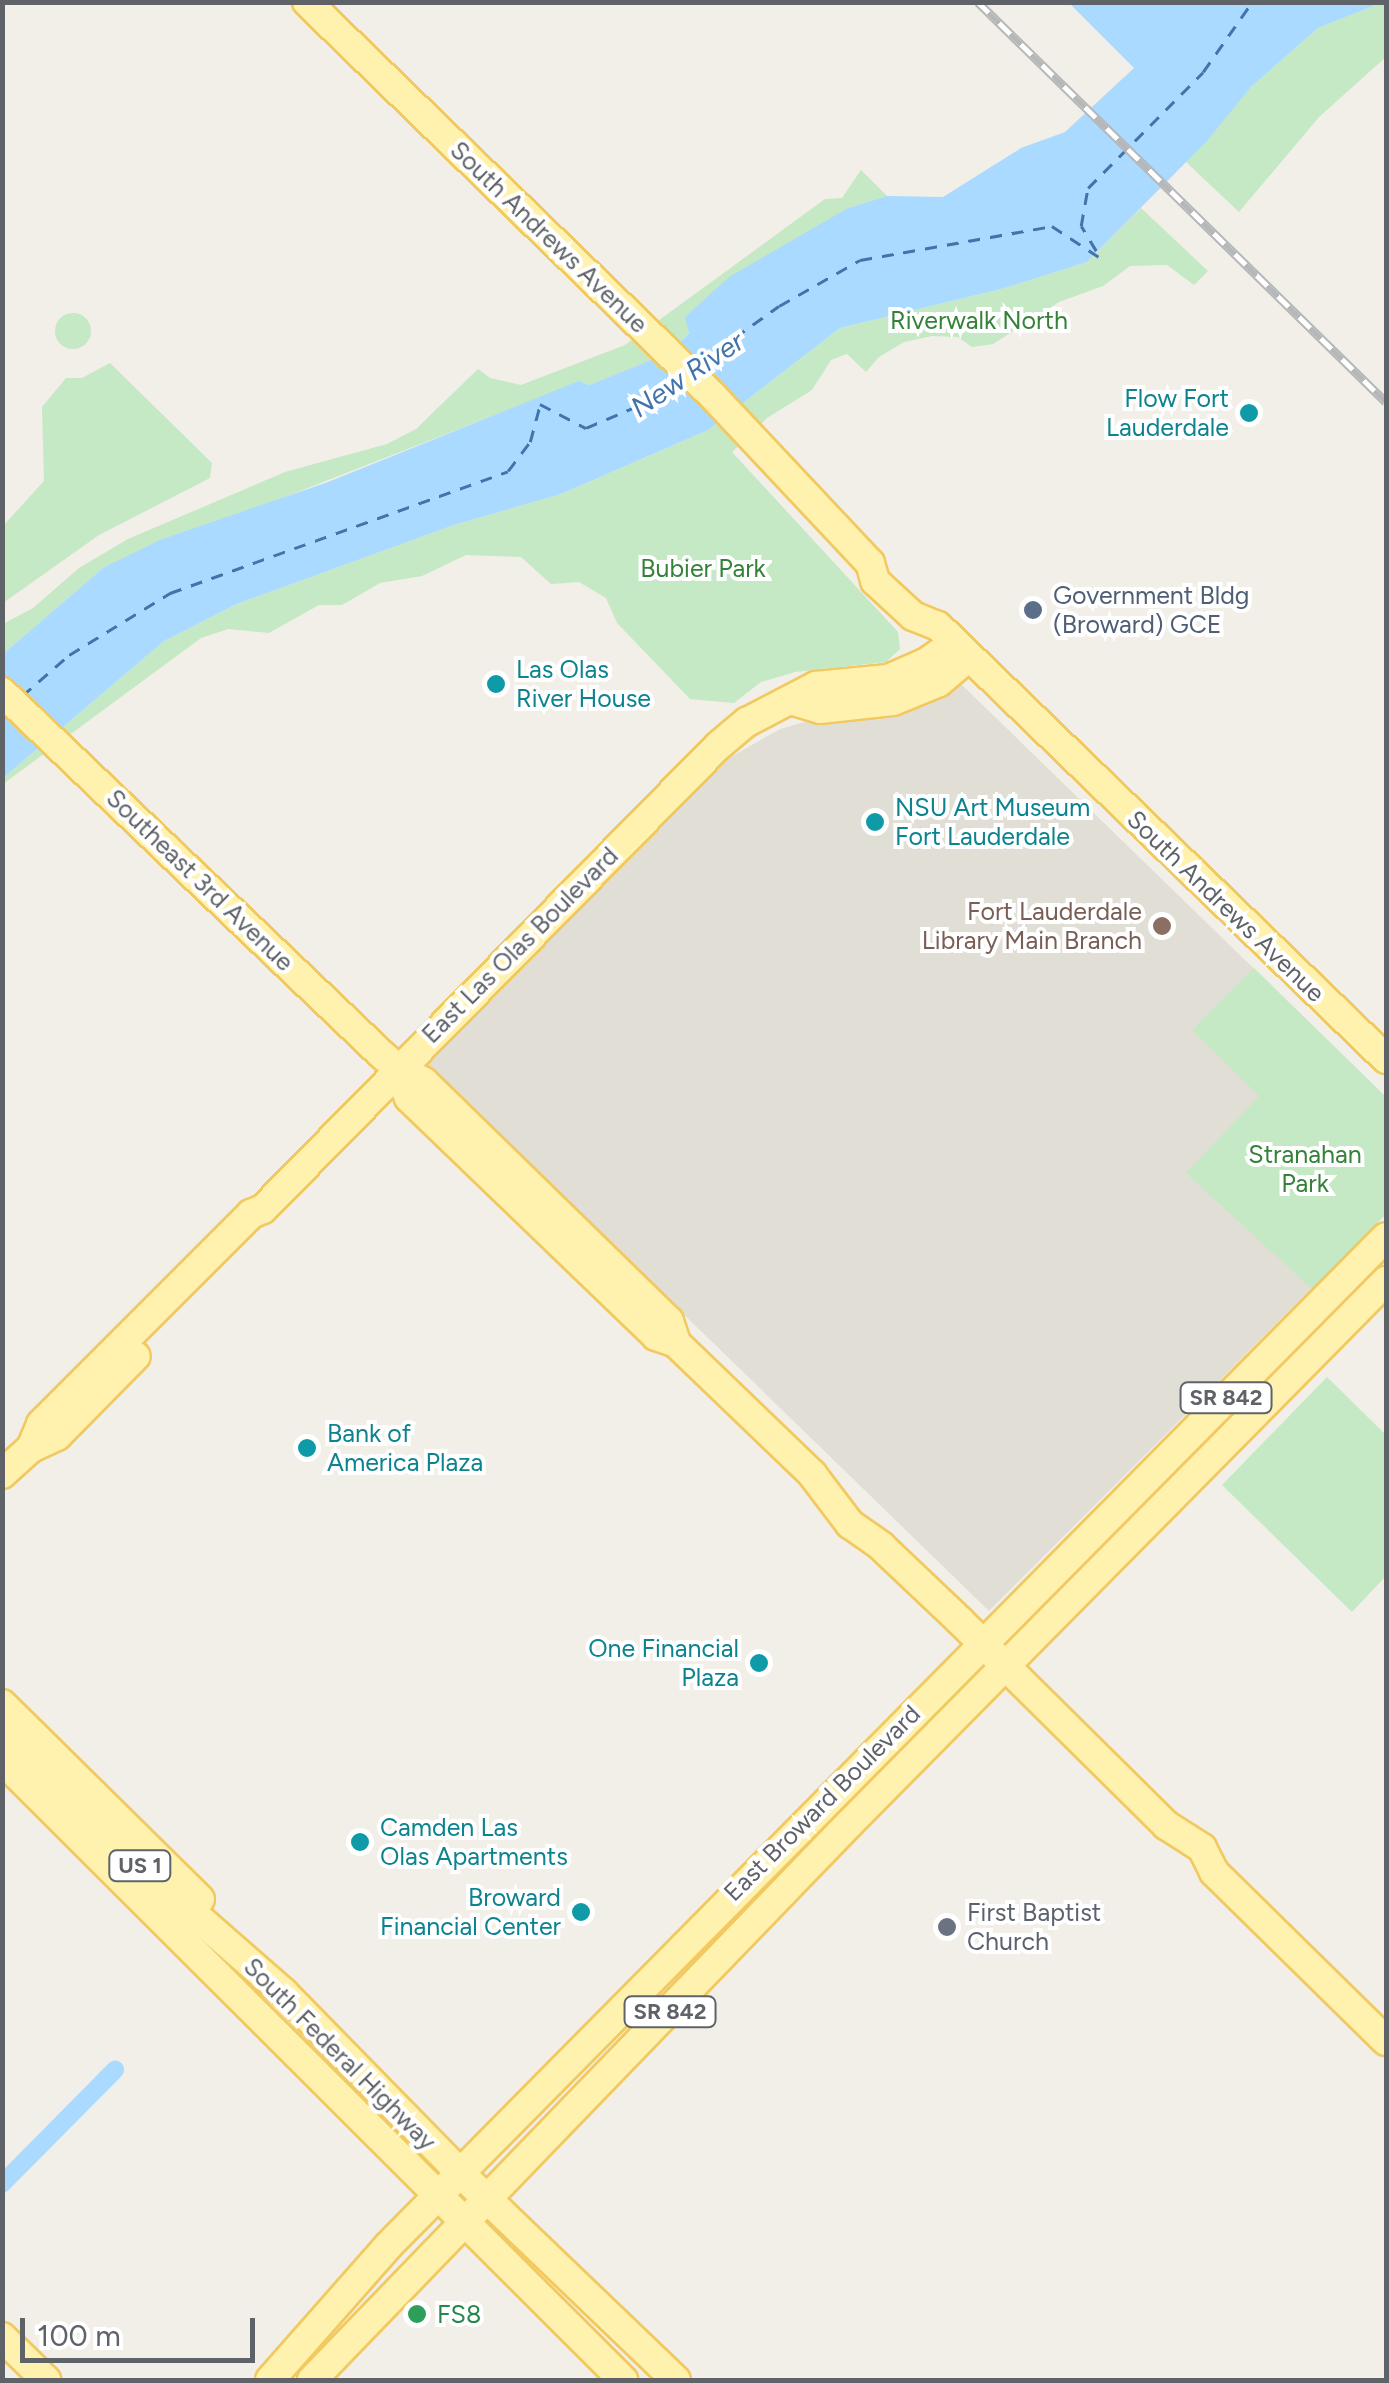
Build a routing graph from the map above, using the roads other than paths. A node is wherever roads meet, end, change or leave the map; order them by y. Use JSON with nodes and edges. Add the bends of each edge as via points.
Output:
{"nodes":[{"id":1,"x":307,"y":2,"type":"edge"},
{"id":2,"x":953,"y":642,"type":"junction"},
{"id":3,"x":2,"y":692,"type":"edge"},
{"id":4,"x":1386,"y":1059,"type":"edge"},
{"id":5,"x":397,"y":1068,"type":"junction"},
{"id":6,"x":1386,"y":1237,"type":"edge"},
{"id":7,"x":1386,"y":1281,"type":"edge"},
{"id":8,"x":1308,"y":1317,"type":"junction"},
{"id":9,"x":1287,"y":1386,"type":"junction"},
{"id":10,"x":2,"y":1474,"type":"edge"},
{"id":11,"x":981,"y":1642,"type":"junction"},
{"id":12,"x":1006,"y":1666,"type":"junction"},
{"id":13,"x":2,"y":1704,"type":"edge"},
{"id":14,"x":2,"y":1730,"type":"edge"},
{"id":15,"x":2,"y":1760,"type":"edge"},
{"id":16,"x":2,"y":1786,"type":"edge"},
{"id":17,"x":284,"y":1993,"type":"junction"},
{"id":18,"x":257,"y":2014,"type":"junction"},
{"id":19,"x":1386,"y":2041,"type":"edge"},
{"id":20,"x":460,"y":2173,"type":"junction"},
{"id":21,"x":436,"y":2197,"type":"junction"},
{"id":22,"x":490,"y":2200,"type":"junction"},
{"id":23,"x":465,"y":2225,"type":"junction"},
{"id":24,"x":2,"y":2337,"type":"edge"},
{"id":25,"x":46,"y":2380,"type":"edge"},
{"id":26,"x":270,"y":2380,"type":"edge"},
{"id":27,"x":312,"y":2380,"type":"edge"},
{"id":28,"x":623,"y":2380,"type":"edge"},
{"id":29,"x":676,"y":2380,"type":"edge"}],
"edges":[{"from":1,"to":2,"type":"main road","name":"South Andrews Avenue","via":[[712,396],[870,563],[888,567],[936,611]]},
{"from":2,"to":4,"type":"main road","name":"South Andrews Avenue"},
{"from":2,"to":5,"type":"main road","name":"East Las Olas Boulevard","via":[[888,679],[816,686],[747,722]]},
{"from":3,"to":5,"type":"main road","name":"Southeast 3rd Avenue"},
{"from":5,"to":10,"type":"main road","name":"East Las Olas Boulevard","via":[[108,1385],[57,1436]]},
{"from":5,"to":11,"type":"main road","name":"Southeast 3rd Avenue","via":[[424,1082],[670,1321],[676,1343],[812,1474],[850,1524]]},
{"from":6,"to":8,"type":"main road","name":"East Broward Boulevard","number":"SR 842"},
{"from":7,"to":9,"type":"main road","name":"East Broward Boulevard","number":"SR 842"},
{"from":8,"to":9,"type":"main road","via":[[1300,1361]]},
{"from":8,"to":11,"type":"main road","name":"East Broward Boulevard","number":"SR 842"},
{"from":9,"to":12,"type":"main road","name":"East Broward Boulevard","number":"SR 842"},
{"from":11,"to":12,"type":"main road","name":"Southeast 3rd Avenue"},
{"from":11,"to":20,"type":"main road","name":"East Broward Boulevard","number":"SR 842"},
{"from":12,"to":19,"type":"main road","name":"Southeast 3rd Avenue","via":[[1166,1825],[1172,1844],[1214,1872]]},
{"from":12,"to":22,"type":"main road","name":"East Broward Boulevard","number":"SR 842"},
{"from":13,"to":17,"type":"main road","via":[[167,1864]]},
{"from":14,"to":17,"type":"main road","name":"South Federal Highway","number":"US 1","via":[[155,1880]]},
{"from":15,"to":18,"type":"main road","name":"South Federal Highway","number":"US 1"},
{"from":16,"to":18,"type":"main road","via":[[190,1970]]},
{"from":17,"to":20,"type":"main road","name":"South Federal Highway","number":"US 1"},
{"from":18,"to":21,"type":"main road","name":"South Federal Highway","number":"US 1"},
{"from":20,"to":21,"type":"main road","name":"East Broward Boulevard","number":"SR 842"},
{"from":20,"to":22,"type":"main road","number":"US 1"},
{"from":21,"to":23,"type":"main road","number":"US 1"},
{"from":21,"to":26,"type":"main road","name":"East Broward Boulevard"},
{"from":22,"to":23,"type":"main road","name":"East Broward Boulevard","number":"SR 842"},
{"from":22,"to":29,"type":"main road","number":"US 1"},
{"from":23,"to":27,"type":"main road","name":"East Broward Boulevard"},
{"from":23,"to":28,"type":"main road","number":"US 1"},
{"from":24,"to":25,"type":"main road"}]}
